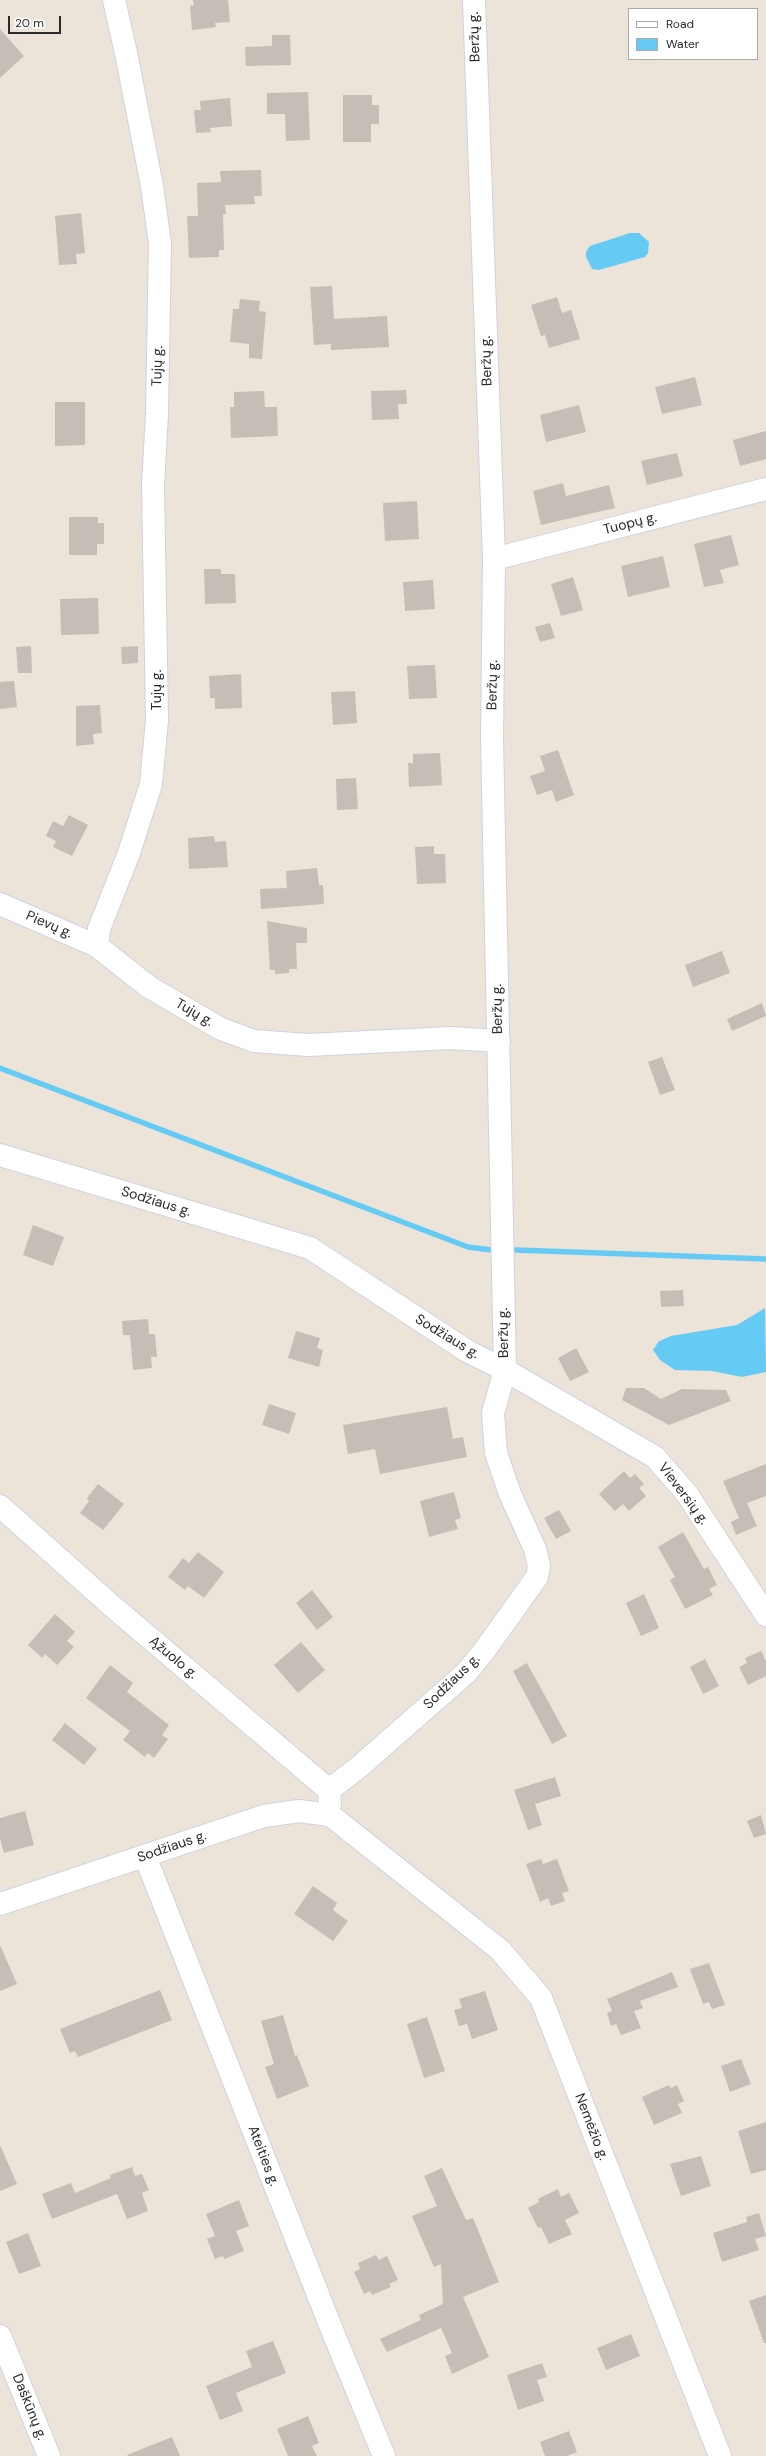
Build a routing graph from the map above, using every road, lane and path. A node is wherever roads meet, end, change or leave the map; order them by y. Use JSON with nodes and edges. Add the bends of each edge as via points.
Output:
{"nodes":[{"id":1,"x":114,"y":0,"type":"edge"},
{"id":2,"x":474,"y":0,"type":"edge"},
{"id":3,"x":766,"y":489,"type":"edge"},
{"id":4,"x":494,"y":559,"type":"junction"},
{"id":5,"x":0,"y":904,"type":"edge"},
{"id":6,"x":97,"y":946,"type":"junction"},
{"id":7,"x":499,"y":1041,"type":"junction"},
{"id":8,"x":0,"y":1155,"type":"edge"},
{"id":9,"x":505,"y":1370,"type":"junction"},
{"id":10,"x":0,"y":1506,"type":"edge"},
{"id":11,"x":766,"y":1615,"type":"edge"},
{"id":12,"x":329,"y":1790,"type":"junction"},
{"id":13,"x":330,"y":1815,"type":"junction"},
{"id":14,"x":145,"y":1856,"type":"junction"},
{"id":15,"x":0,"y":1904,"type":"edge"},
{"id":16,"x":0,"y":2336,"type":"edge"},
{"id":17,"x":49,"y":2456,"type":"edge"},
{"id":18,"x":384,"y":2456,"type":"edge"},
{"id":19,"x":720,"y":2456,"type":"edge"}],
"edges":[{"from":1,"to":6,"type":"street","name":"Tujų g.","via":[[152,186],[160,244],[153,485],[157,720],[151,784],[129,854],[99,929]]},
{"from":2,"to":4,"type":"street","name":"Beržų g."},
{"from":3,"to":4,"type":"street","name":"Tuopų g."},
{"from":4,"to":7,"type":"street","name":"Beržų g.","via":[[492,738]]},
{"from":5,"to":6,"type":"street","name":"Pievų g."},
{"from":6,"to":7,"type":"street","name":"Tujų g.","via":[[149,987],[222,1029],[254,1041],[308,1045],[451,1038]]},
{"from":7,"to":9,"type":"street","name":"Beržų g."},
{"from":8,"to":9,"type":"street","name":"Sodžiaus g.","via":[[310,1248],[424,1325],[466,1351]]},
{"from":9,"to":11,"type":"street","name":"Vieversių g.","via":[[655,1457],[687,1494]]},
{"from":9,"to":12,"type":"street","name":"Sodžiaus g.","via":[[493,1413],[496,1453],[510,1494],[535,1549],[539,1566],[537,1577],[466,1673]]},
{"from":10,"to":12,"type":"street","name":"Ąžuolo g.","via":[[112,1606]]},
{"from":12,"to":13,"type":"street"},
{"from":13,"to":14,"type":"street","name":"Sodžiaus g.","via":[[299,1812],[264,1816]]},
{"from":13,"to":19,"type":"street","name":"Nemėžio g.","via":[[500,1950],[541,1998]]},
{"from":14,"to":15,"type":"street","name":"Sodžiaus g."},
{"from":14,"to":18,"type":"street","name":"Ateities g."},
{"from":16,"to":17,"type":"street","name":"Daškūnų g."}]}
